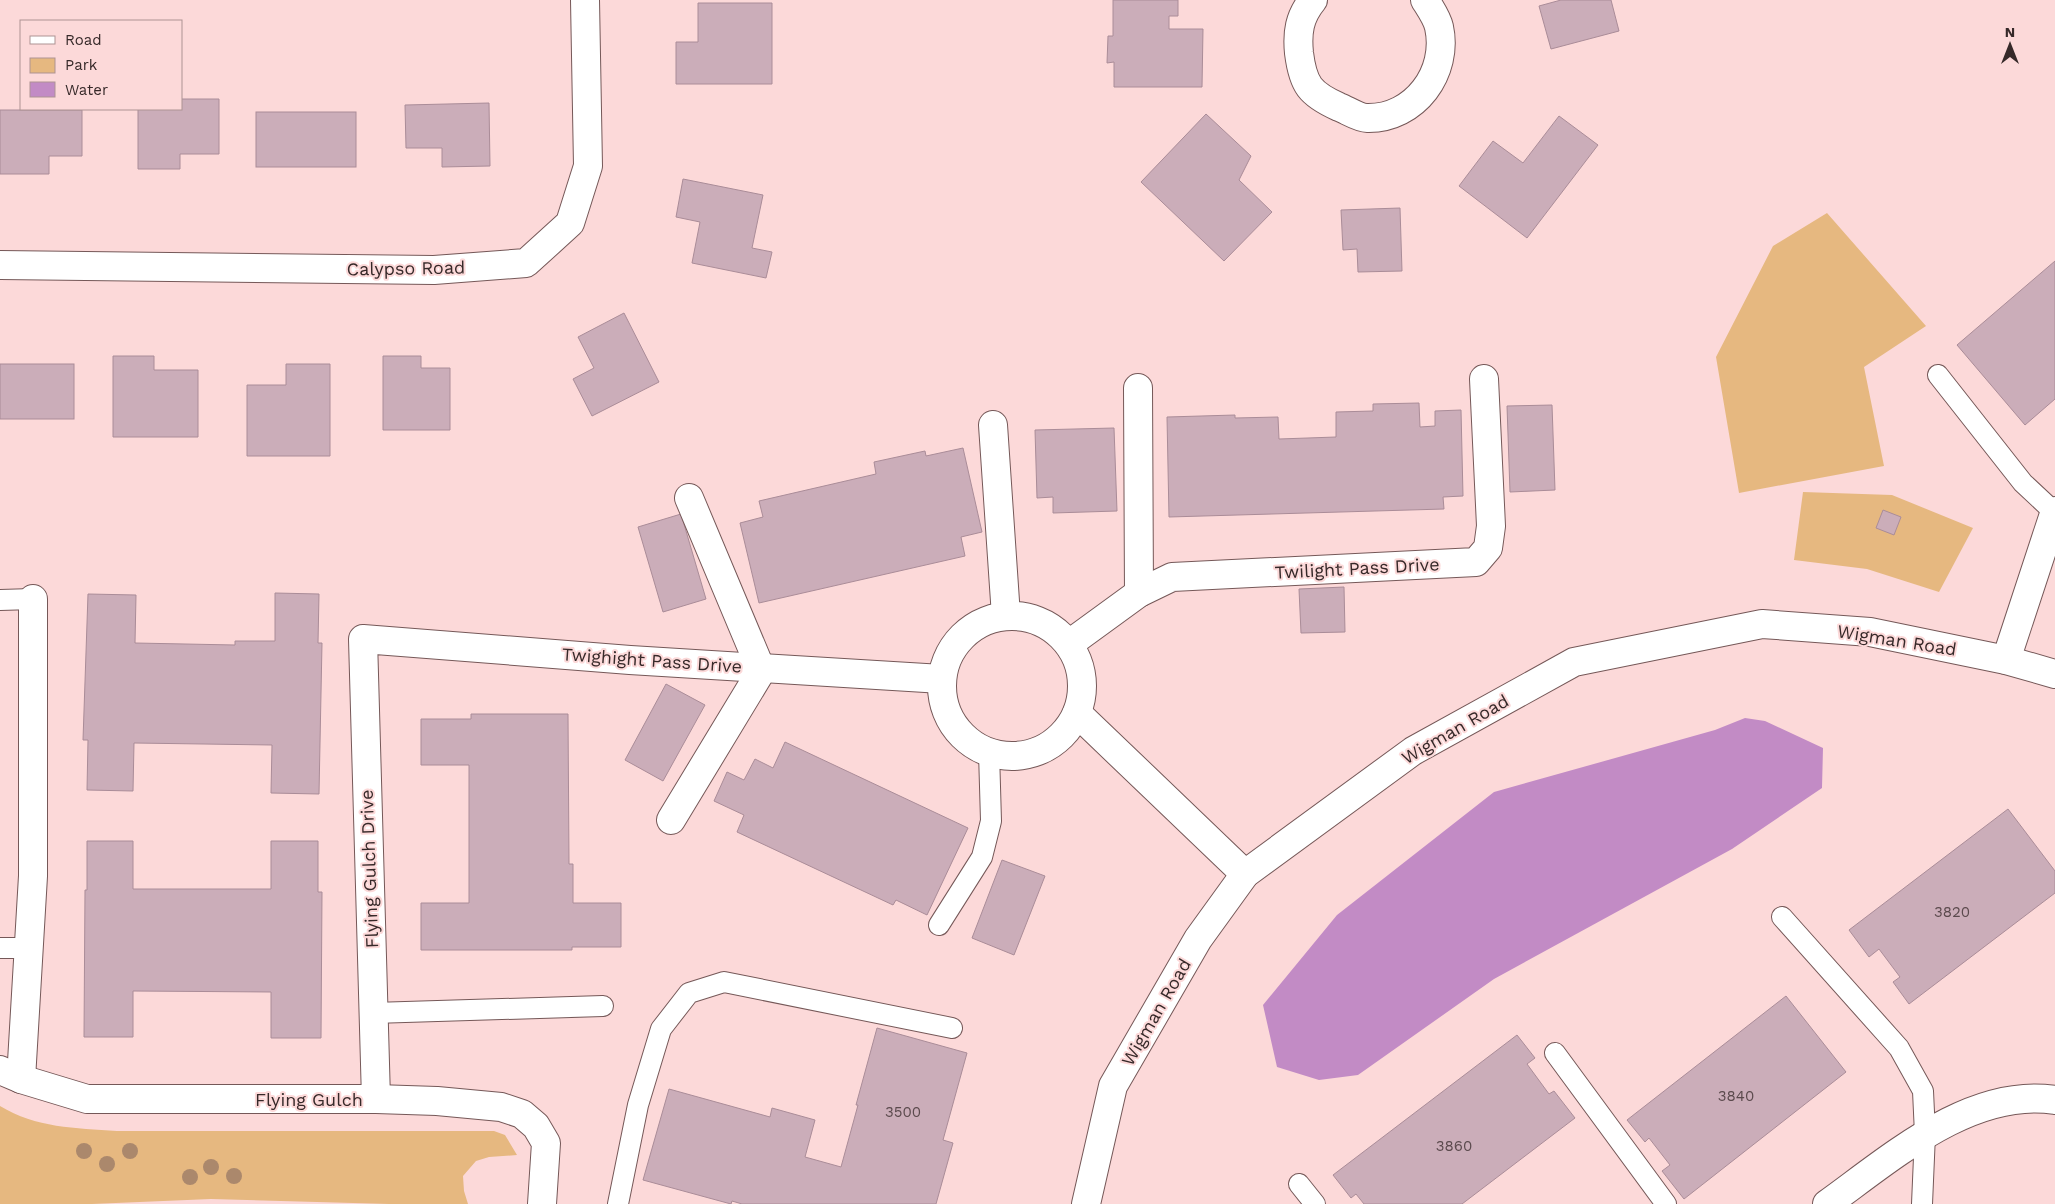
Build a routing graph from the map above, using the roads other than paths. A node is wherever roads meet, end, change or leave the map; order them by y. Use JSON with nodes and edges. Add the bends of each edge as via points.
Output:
{"nodes":[{"id":1,"x":585,"y":0,"type":"edge"},
{"id":2,"x":1313,"y":0,"type":"edge"},
{"id":3,"x":1426,"y":0,"type":"edge"},
{"id":4,"x":0,"y":265,"type":"edge"},
{"id":5,"x":1938,"y":375,"type":"dead end"},
{"id":6,"x":1484,"y":379,"type":"dead end"},
{"id":7,"x":1138,"y":388,"type":"dead end"},
{"id":8,"x":994,"y":425,"type":"dead end"},
{"id":9,"x":688,"y":498,"type":"dead end"},
{"id":10,"x":2054,"y":512,"type":"edge"},
{"id":11,"x":1139,"y":593,"type":"junction"},
{"id":12,"x":0,"y":600,"type":"edge"},
{"id":13,"x":33,"y":600,"type":"joint"},
{"id":14,"x":1006,"y":616,"type":"junction"},
{"id":15,"x":363,"y":639,"type":"joint"},
{"id":16,"x":1069,"y":644,"type":"junction"},
{"id":17,"x":2006,"y":660,"type":"junction"},
{"id":18,"x":760,"y":667,"type":"junction"},
{"id":19,"x":2055,"y":674,"type":"edge"},
{"id":20,"x":942,"y":679,"type":"junction"},
{"id":21,"x":1077,"y":713,"type":"junction"},
{"id":22,"x":990,"y":752,"type":"junction"},
{"id":23,"x":671,"y":820,"type":"dead end"},
{"id":24,"x":1245,"y":874,"type":"junction"},
{"id":25,"x":1782,"y":917,"type":"dead end"},
{"id":26,"x":938,"y":926,"type":"dead end"},
{"id":27,"x":0,"y":948,"type":"edge"},
{"id":28,"x":28,"y":948,"type":"junction"},
{"id":29,"x":603,"y":1006,"type":"dead end"},
{"id":30,"x":373,"y":1013,"type":"junction"},
{"id":31,"x":952,"y":1028,"type":"dead end"},
{"id":32,"x":1555,"y":1053,"type":"dead end"},
{"id":33,"x":10,"y":1074,"type":"edge"},
{"id":34,"x":376,"y":1099,"type":"junction"},
{"id":35,"x":2055,"y":1100,"type":"edge"},
{"id":36,"x":1925,"y":1134,"type":"junction"},
{"id":37,"x":1299,"y":1184,"type":"dead end"},
{"id":38,"x":542,"y":1204,"type":"edge"},
{"id":39,"x":618,"y":1204,"type":"edge"},
{"id":40,"x":1086,"y":1204,"type":"edge"},
{"id":41,"x":1315,"y":1204,"type":"edge"},
{"id":42,"x":1666,"y":1204,"type":"edge"},
{"id":43,"x":1827,"y":1204,"type":"edge"},
{"id":44,"x":1922,"y":1204,"type":"edge"}],
"edges":[{"from":1,"to":4,"type":"street","name":"Calypso Road","via":[[588,166],[570,223],[526,263],[434,270]]},
{"from":2,"to":3,"type":"street","via":[[1306,7],[1297,33],[1302,75],[1319,98],[1366,118],[1403,110],[1419,99],[1433,80],[1440,59],[1439,27]]},
{"from":5,"to":10,"type":"lane","via":[[2023,483]]},
{"from":6,"to":11,"type":"street","name":"Twilight Pass Drive","via":[[1491,526],[1488,548],[1476,562],[1172,577]]},
{"from":7,"to":11,"type":"street"},
{"from":8,"to":14,"type":"street"},
{"from":9,"to":18,"type":"street"},
{"from":10,"to":17,"type":"street"},
{"from":11,"to":16,"type":"street","name":"Twilight Pass Drive"},
{"from":12,"to":13,"type":"lane"},
{"from":13,"to":28,"type":"street","via":[[34,876]]},
{"from":14,"to":16,"type":"street","via":[[1024,616],[1041,622],[1057,631]]},
{"from":14,"to":20,"type":"street","via":[[982,622],[963,636],[949,656]]},
{"from":15,"to":18,"type":"street","name":"Twighight Pass Drive"},
{"from":15,"to":30,"type":"street","name":"Flying Gulch Drive"},
{"from":16,"to":21,"type":"street","via":[[1082,672],[1082,693]]},
{"from":17,"to":19,"type":"street","name":"Wigman Road"},
{"from":17,"to":24,"type":"street","name":"Wigman Road","via":[[1870,632],[1762,624],[1574,662],[1413,751]]},
{"from":18,"to":20,"type":"street","name":"Twighight Pass Drive"},
{"from":18,"to":23,"type":"street","via":[[760,673]]},
{"from":20,"to":22,"type":"street","via":[[948,713],[958,730],[972,743]]},
{"from":21,"to":22,"type":"street","via":[[1066,731],[1044,748],[1010,756]]},
{"from":21,"to":24,"type":"street"},
{"from":22,"to":26,"type":"lane","via":[[991,821],[982,857]]},
{"from":24,"to":40,"type":"street","name":"Wigman Road","via":[[1198,939],[1113,1086]]},
{"from":25,"to":36,"type":"lane","via":[[1899,1048],[1923,1091]]},
{"from":27,"to":28,"type":"lane"},
{"from":28,"to":33,"type":"street"},
{"from":29,"to":30,"type":"lane"},
{"from":30,"to":34,"type":"street","name":"Flying Gulch Drive"},
{"from":31,"to":39,"type":"lane","via":[[724,982],[688,993],[661,1029],[638,1104]]},
{"from":32,"to":42,"type":"lane"},
{"from":33,"to":34,"type":"street","name":"Flying Gulch","via":[[88,1099]]},
{"from":34,"to":38,"type":"street","name":"Flying Gulch","via":[[501,1107],[522,1114],[536,1126],[546,1143]]},
{"from":35,"to":36,"type":"street","via":[[2036,1097],[1987,1105]]},
{"from":36,"to":43,"type":"street"},
{"from":36,"to":44,"type":"lane"},
{"from":37,"to":41,"type":"lane"}]}
